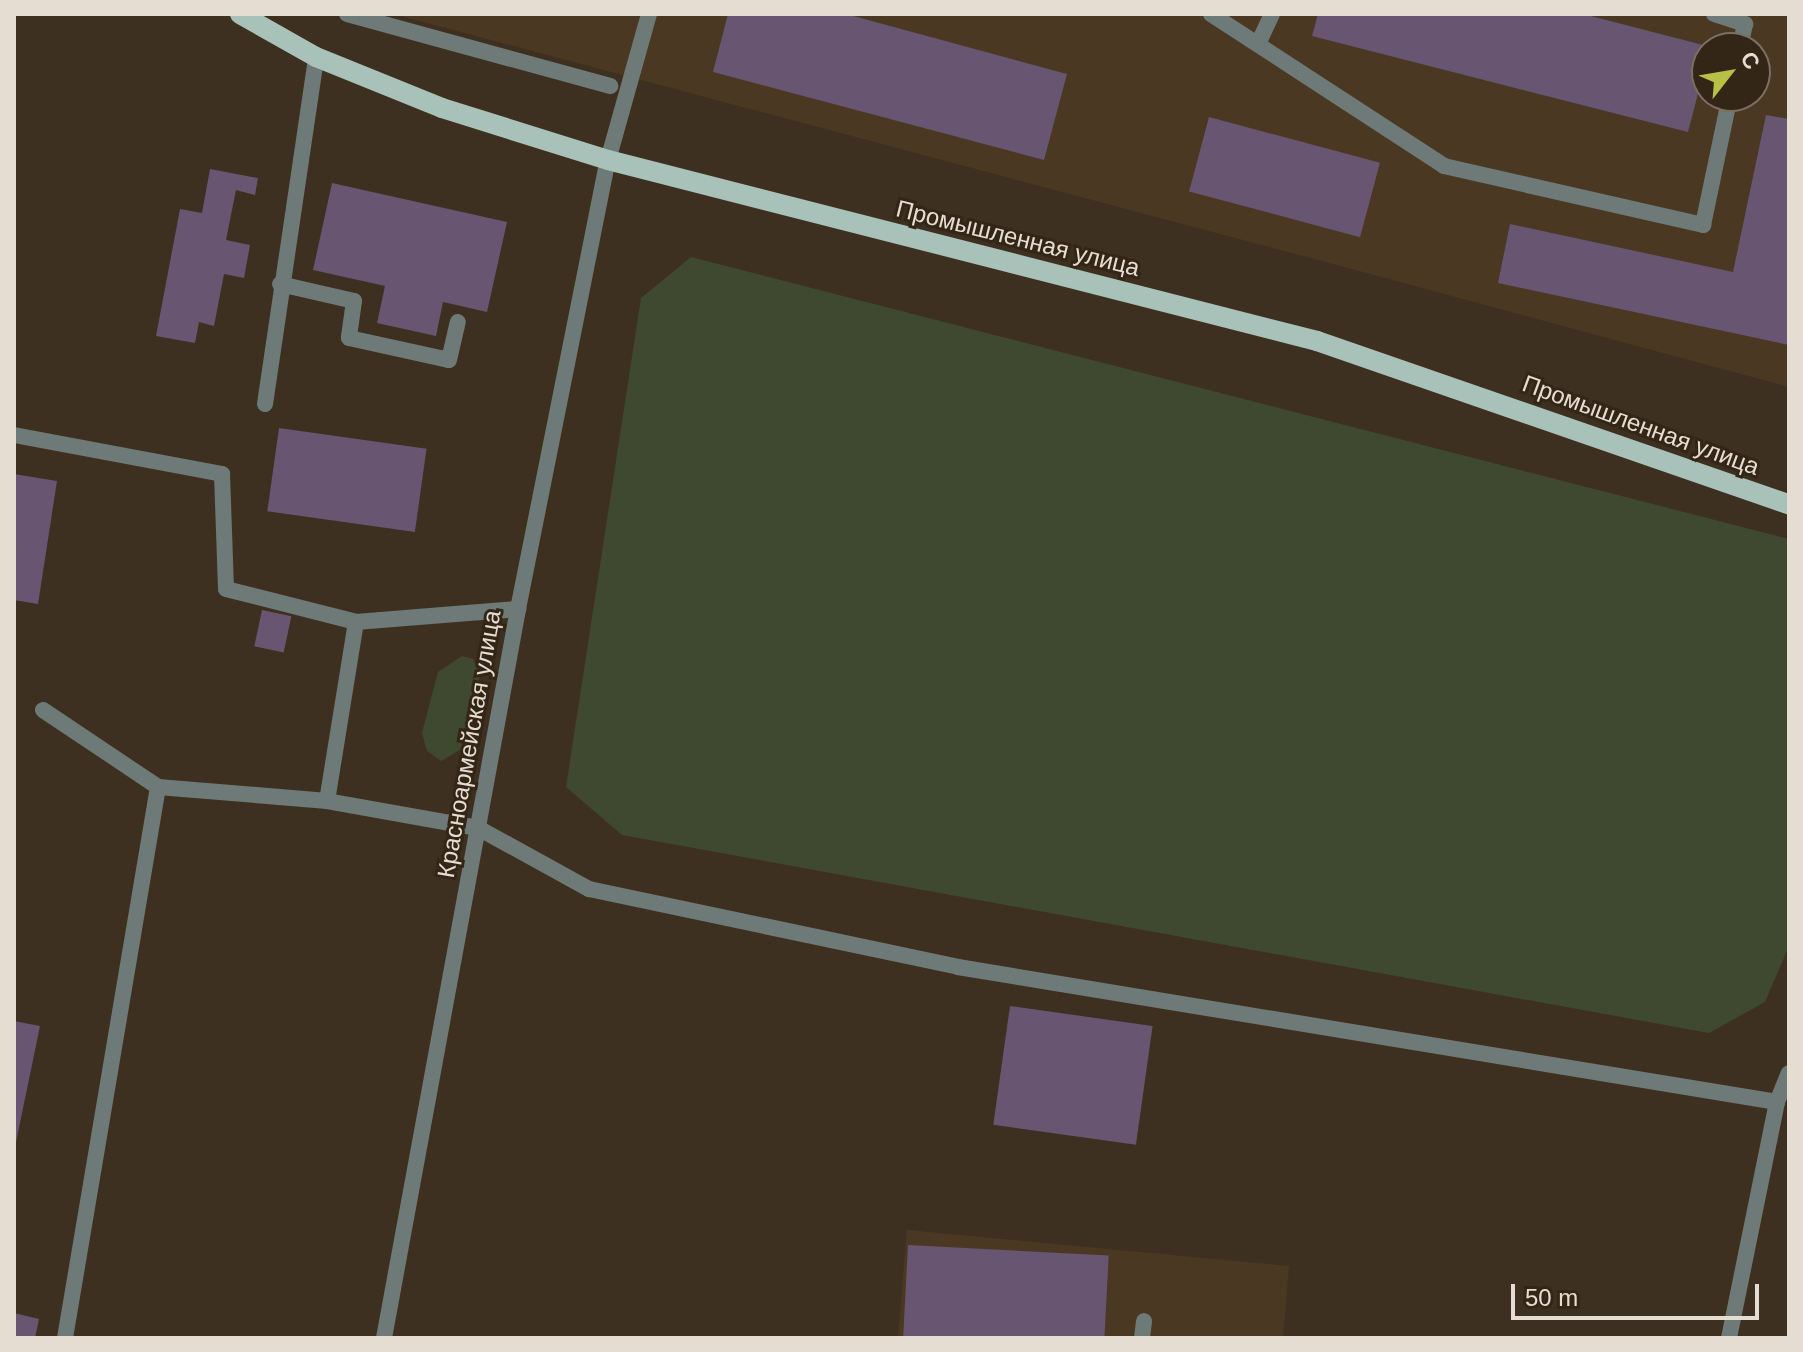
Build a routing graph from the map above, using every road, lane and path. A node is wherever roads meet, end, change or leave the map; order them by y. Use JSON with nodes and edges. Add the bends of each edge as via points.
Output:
{"nodes":[{"id":1,"x":240,"y":14,"type":"edge"},
{"id":2,"x":347,"y":14,"type":"edge"},
{"id":3,"x":649,"y":14,"type":"edge"},
{"id":4,"x":1211,"y":14,"type":"edge"},
{"id":5,"x":1272,"y":14,"type":"edge"},
{"id":6,"x":1714,"y":14,"type":"edge"},
{"id":7,"x":1743,"y":32,"type":"edge"},
{"id":8,"x":1258,"y":44,"type":"junction"},
{"id":9,"x":316,"y":57,"type":"junction"},
{"id":10,"x":610,"y":86,"type":"dead end"},
{"id":11,"x":1727,"y":112,"type":"edge"},
{"id":12,"x":608,"y":160,"type":"junction"},
{"id":13,"x":280,"y":284,"type":"junction"},
{"id":14,"x":458,"y":322,"type":"dead end"},
{"id":15,"x":265,"y":404,"type":"dead end"},
{"id":16,"x":14,"y":435,"type":"edge"},
{"id":17,"x":1789,"y":504,"type":"edge"},
{"id":18,"x":518,"y":609,"type":"junction"},
{"id":19,"x":356,"y":622,"type":"junction"},
{"id":20,"x":43,"y":710,"type":"dead end"},
{"id":21,"x":158,"y":787,"type":"junction"},
{"id":22,"x":327,"y":801,"type":"junction"},
{"id":23,"x":478,"y":828,"type":"junction"},
{"id":24,"x":1789,"y":1073,"type":"edge"},
{"id":25,"x":1777,"y":1102,"type":"junction"},
{"id":26,"x":65,"y":1338,"type":"edge"},
{"id":27,"x":384,"y":1338,"type":"edge"},
{"id":28,"x":1729,"y":1338,"type":"edge"}],
"edges":[{"from":1,"to":9,"type":"main road","name":"Промышленная улица"},
{"from":2,"to":10,"type":"street"},
{"from":3,"to":12,"type":"street","name":"Красноармейская улица"},
{"from":4,"to":8,"type":"street"},
{"from":5,"to":8,"type":"street"},
{"from":6,"to":7,"type":"street","via":[[1745,24]]},
{"from":8,"to":11,"type":"street","via":[[1444,166],[1703,225]]},
{"from":9,"to":12,"type":"main road","name":"Промышленная улица","via":[[442,108]]},
{"from":9,"to":13,"type":"street"},
{"from":12,"to":17,"type":"main road","name":"Промышленная улица","via":[[1317,341],[1482,394],[1724,486]]},
{"from":12,"to":18,"type":"street","name":"Красноармейская улица"},
{"from":13,"to":14,"type":"street","via":[[354,301],[349,338],[449,360]]},
{"from":13,"to":15,"type":"street"},
{"from":16,"to":19,"type":"street","via":[[222,474],[226,589]]},
{"from":18,"to":19,"type":"street"},
{"from":18,"to":23,"type":"street","name":"Красноармейская улица"},
{"from":19,"to":22,"type":"street"},
{"from":20,"to":21,"type":"street"},
{"from":21,"to":22,"type":"street"},
{"from":21,"to":26,"type":"street"},
{"from":22,"to":23,"type":"street"},
{"from":23,"to":25,"type":"street","via":[[589,889],[927,961]]},
{"from":23,"to":27,"type":"street","name":"Красноармейская улица"},
{"from":24,"to":25,"type":"street"},
{"from":25,"to":28,"type":"street"}]}
